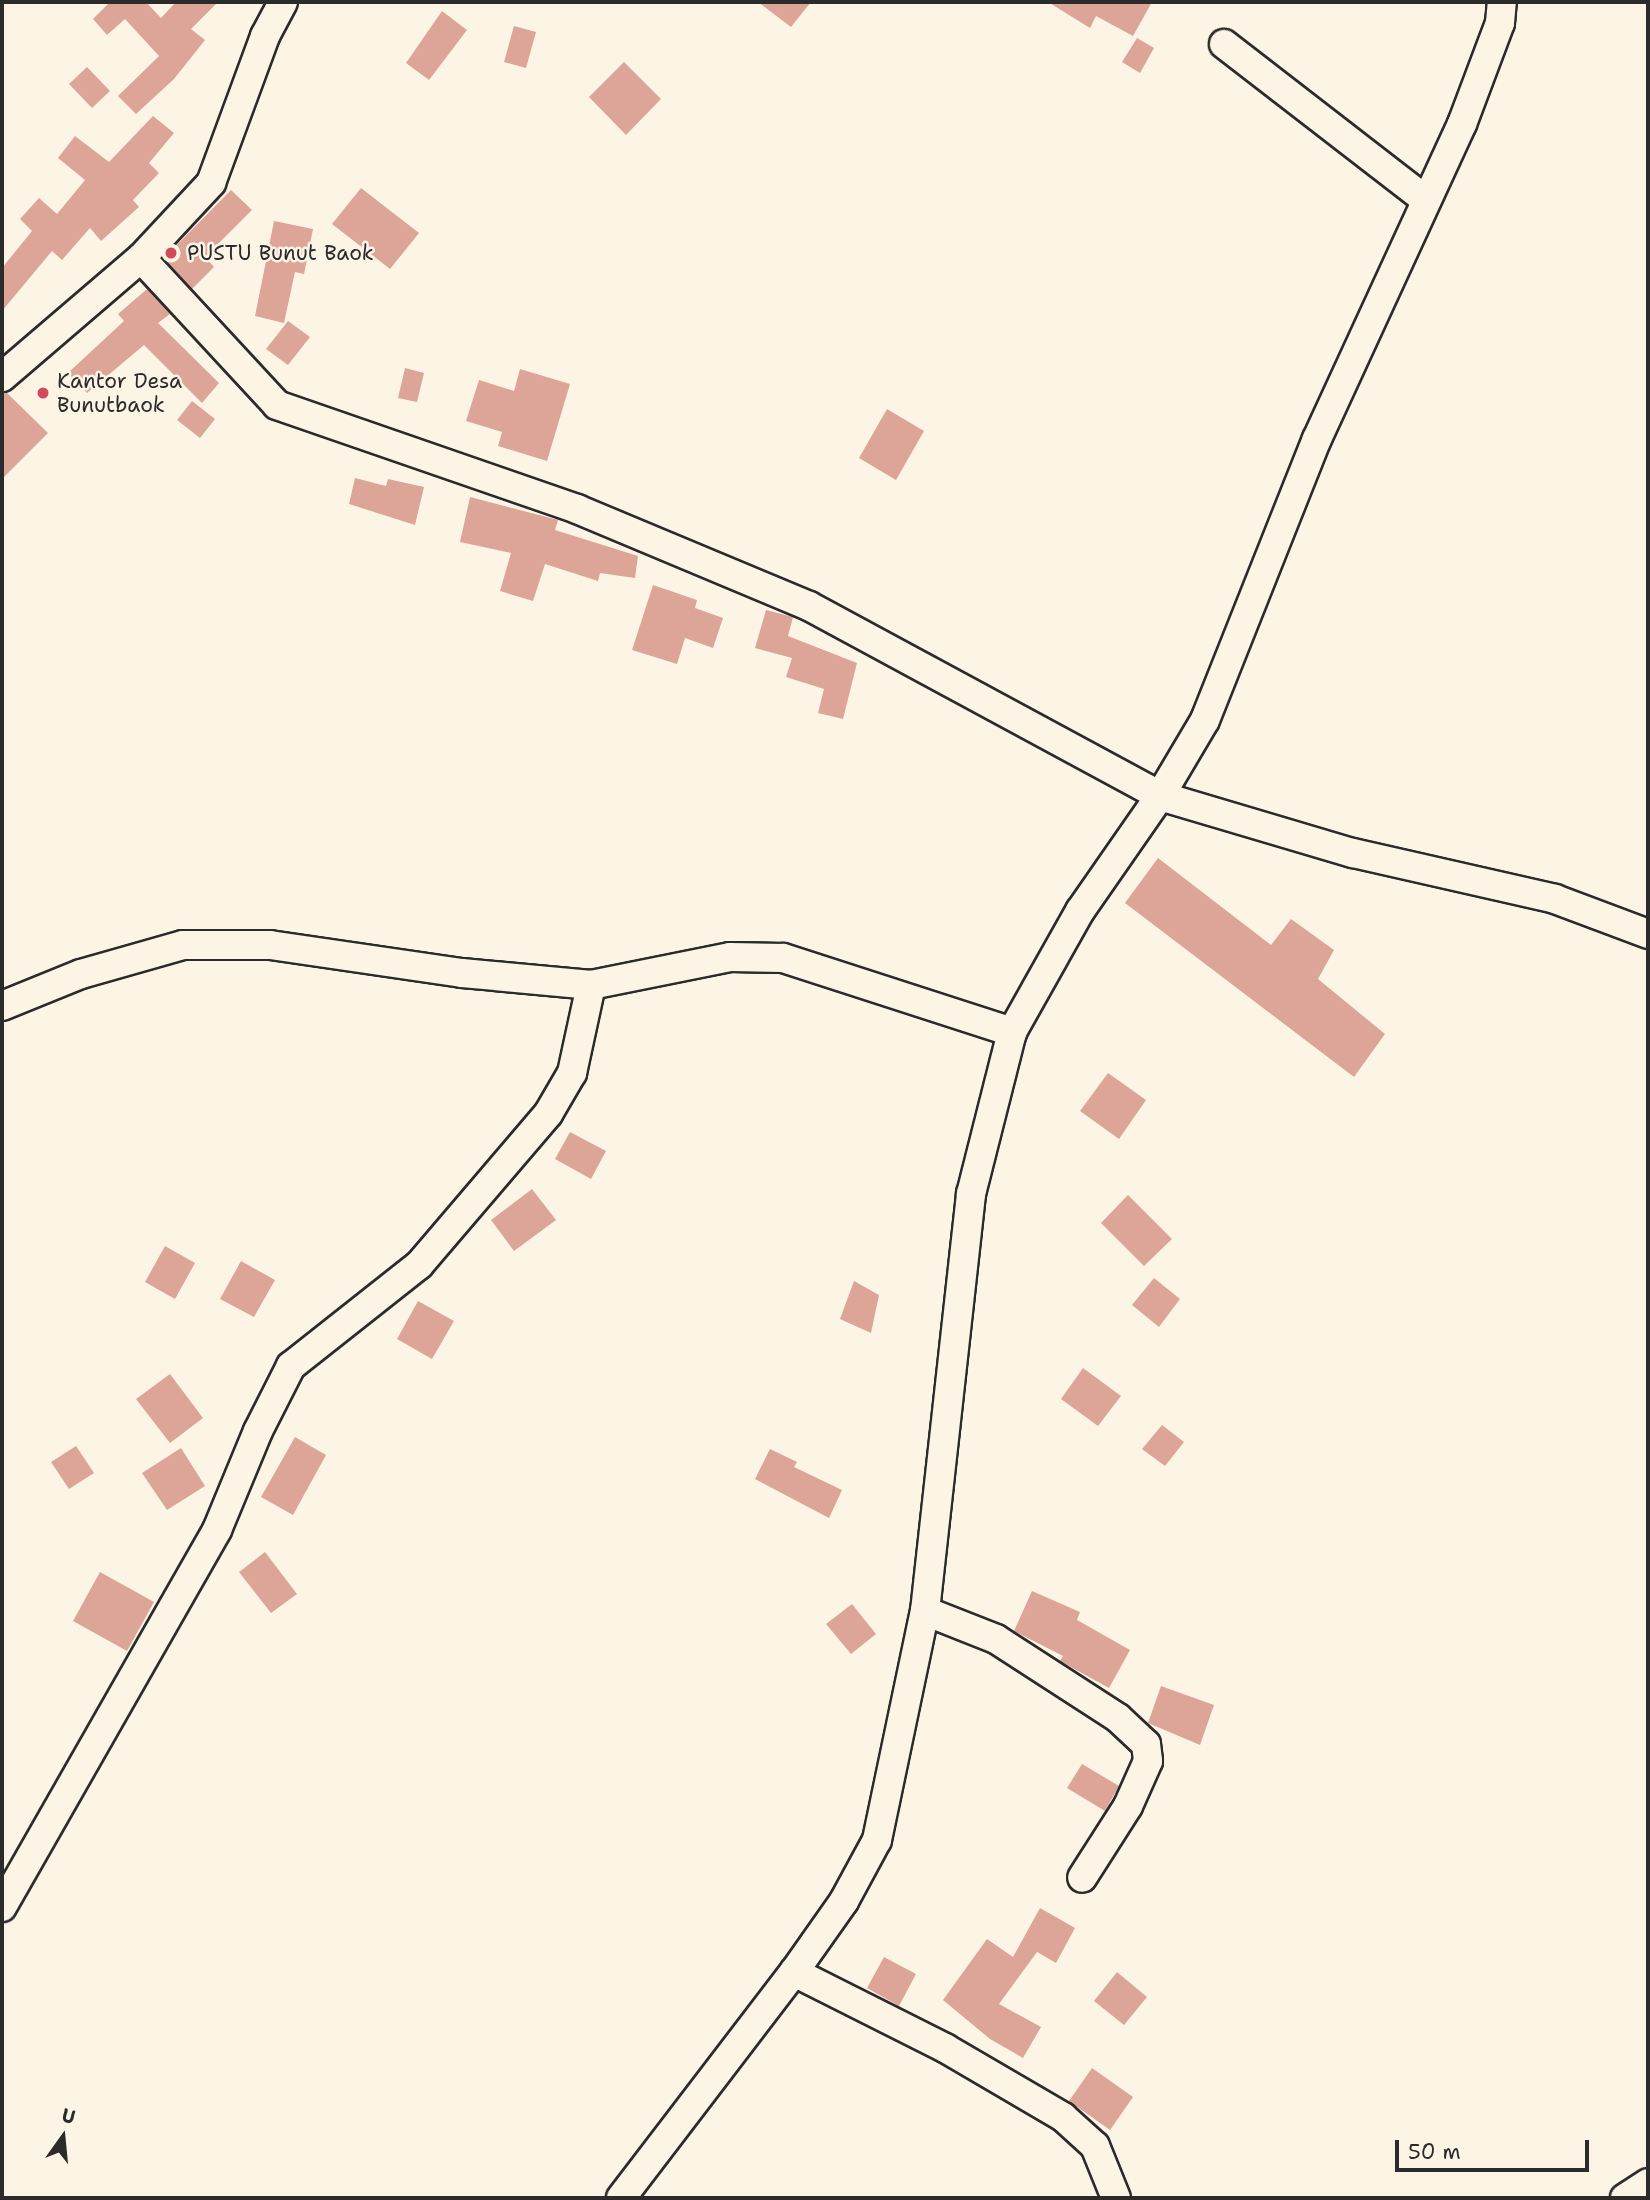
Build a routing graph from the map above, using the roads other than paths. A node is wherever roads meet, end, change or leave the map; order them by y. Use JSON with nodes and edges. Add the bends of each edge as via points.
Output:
{"nodes":[{"id":1,"x":283,"y":2,"type":"edge"},
{"id":2,"x":1502,"y":2,"type":"edge"},
{"id":3,"x":1224,"y":44,"type":"dead end"},
{"id":4,"x":1426,"y":200,"type":"junction"},
{"id":5,"x":141,"y":258,"type":"junction"},
{"id":6,"x":2,"y":377,"type":"edge"},
{"id":7,"x":1160,"y":796,"type":"junction"},
{"id":8,"x":1648,"y":934,"type":"edge"},
{"id":9,"x":2,"y":982,"type":"edge"},
{"id":10,"x":591,"y":985,"type":"junction"},
{"id":11,"x":38,"y":992,"type":"junction"},
{"id":12,"x":2,"y":1006,"type":"edge"},
{"id":13,"x":1012,"y":1032,"type":"junction"},
{"id":14,"x":925,"y":1611,"type":"junction"},
{"id":15,"x":1082,"y":1878,"type":"dead end"},
{"id":16,"x":2,"y":1907,"type":"edge"},
{"id":17,"x":794,"y":1972,"type":"junction"},
{"id":18,"x":1648,"y":2183,"type":"edge"},
{"id":19,"x":621,"y":2198,"type":"edge"},
{"id":20,"x":1116,"y":2198,"type":"edge"},
{"id":21,"x":1625,"y":2198,"type":"edge"}],
"edges":[{"from":1,"to":5,"type":"street","via":[[265,36],[211,183]]},
{"from":2,"to":4,"type":"street","via":[[1500,23],[1462,124]]},
{"from":3,"to":4,"type":"street"},
{"from":4,"to":7,"type":"street","via":[[1317,439],[1205,720]]},
{"from":5,"to":6,"type":"street"},
{"from":5,"to":7,"type":"street","via":[[278,405],[577,509],[809,606]]},
{"from":7,"to":8,"type":"street","via":[[1353,853],[1555,899]]},
{"from":7,"to":13,"type":"street","via":[[1080,911]]},
{"from":9,"to":11,"type":"street"},
{"from":10,"to":11,"type":"street","via":[[462,973],[270,945],[195,945],[81,974]]},
{"from":10,"to":13,"type":"street","via":[[730,957],[783,958]]},
{"from":10,"to":16,"type":"street","via":[[572,1073],[548,1114],[419,1265],[292,1366],[258,1431],[217,1530]]},
{"from":11,"to":12,"type":"street"},
{"from":13,"to":14,"type":"street","via":[[971,1194]]},
{"from":14,"to":15,"type":"street","via":[[996,1639],[1118,1718],[1146,1744],[1148,1760],[1128,1806]]},
{"from":14,"to":17,"type":"street","via":[[877,1840],[844,1901]]},
{"from":17,"to":19,"type":"street"},
{"from":17,"to":20,"type":"street","via":[[945,2048],[1063,2117],[1095,2146]]},
{"from":18,"to":21,"type":"street"}]}
